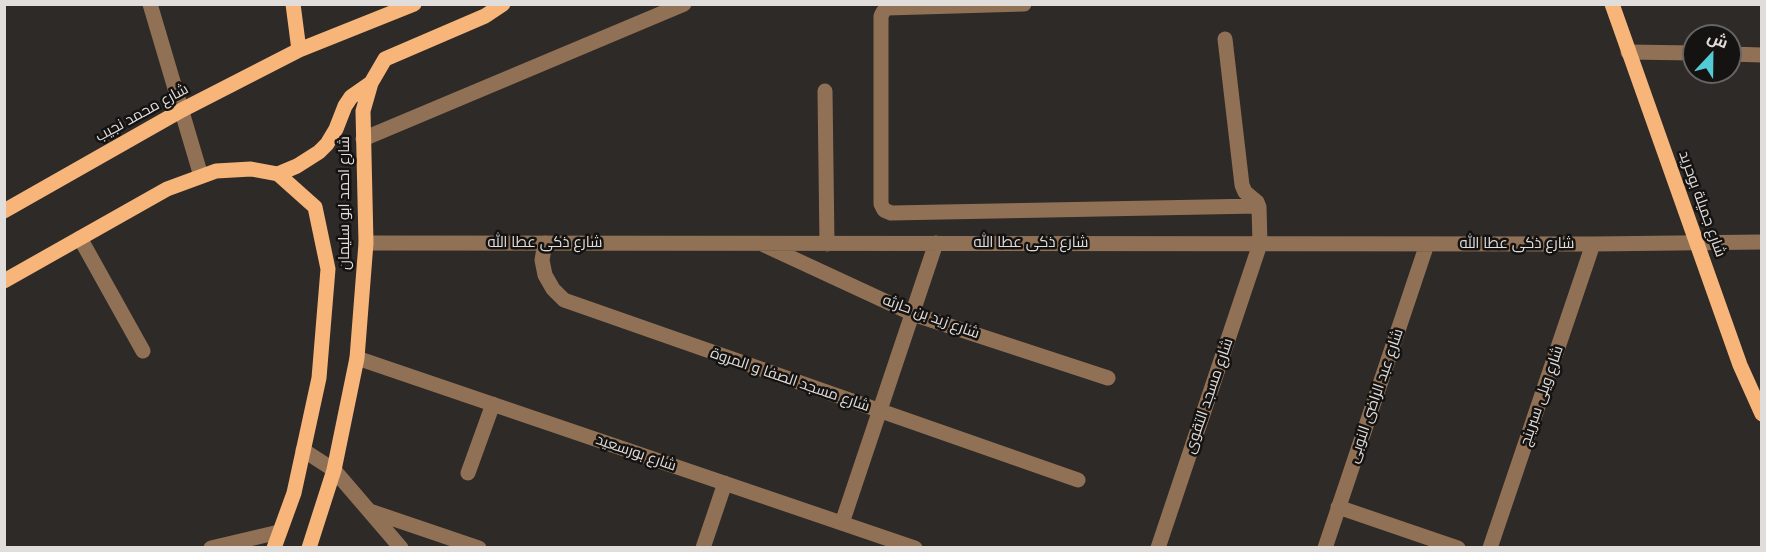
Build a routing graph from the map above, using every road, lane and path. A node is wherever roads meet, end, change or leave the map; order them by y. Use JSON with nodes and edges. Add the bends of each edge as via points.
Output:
{"nodes":[{"id":1,"x":150,"y":4,"type":"edge"},
{"id":2,"x":292,"y":4,"type":"edge"},
{"id":3,"x":414,"y":4,"type":"edge"},
{"id":4,"x":503,"y":4,"type":"edge"},
{"id":5,"x":684,"y":4,"type":"edge"},
{"id":6,"x":1024,"y":4,"type":"edge"},
{"id":7,"x":1612,"y":4,"type":"edge"},
{"id":8,"x":1225,"y":39,"type":"dead end"},
{"id":9,"x":299,"y":50,"type":"junction"},
{"id":10,"x":1628,"y":52,"type":"junction"},
{"id":11,"x":1682,"y":53,"type":"edge"},
{"id":12,"x":1742,"y":54,"type":"edge"},
{"id":13,"x":1761,"y":55,"type":"edge"},
{"id":14,"x":371,"y":83,"type":"junction"},
{"id":15,"x":825,"y":91,"type":"dead end"},
{"id":16,"x":182,"y":110,"type":"junction"},
{"id":17,"x":363,"y":139,"type":"junction"},
{"id":18,"x":278,"y":174,"type":"junction"},
{"id":19,"x":201,"y":176,"type":"junction"},
{"id":20,"x":1258,"y":206,"type":"junction"},
{"id":21,"x":4,"y":211,"type":"edge"},
{"id":22,"x":80,"y":238,"type":"junction"},
{"id":23,"x":1761,"y":242,"type":"edge"},
{"id":24,"x":366,"y":243,"type":"junction"},
{"id":25,"x":545,"y":243,"type":"junction"},
{"id":26,"x":760,"y":243,"type":"junction"},
{"id":27,"x":827,"y":243,"type":"junction"},
{"id":28,"x":936,"y":243,"type":"junction"},
{"id":29,"x":1696,"y":243,"type":"junction"},
{"id":30,"x":1260,"y":244,"type":"junction"},
{"id":31,"x":1427,"y":244,"type":"junction"},
{"id":32,"x":1593,"y":244,"type":"junction"},
{"id":33,"x":4,"y":281,"type":"edge"},
{"id":34,"x":913,"y":314,"type":"junction"},
{"id":35,"x":143,"y":351,"type":"dead end"},
{"id":36,"x":357,"y":358,"type":"junction"},
{"id":37,"x":1108,"y":378,"type":"dead end"},
{"id":38,"x":493,"y":404,"type":"junction"},
{"id":39,"x":880,"y":411,"type":"junction"},
{"id":40,"x":1761,"y":414,"type":"edge"},
{"id":41,"x":303,"y":450,"type":"junction"},
{"id":42,"x":334,"y":470,"type":"junction"},
{"id":43,"x":468,"y":473,"type":"dead end"},
{"id":44,"x":1078,"y":480,"type":"dead end"},
{"id":45,"x":725,"y":483,"type":"junction"},
{"id":46,"x":1338,"y":507,"type":"junction"},
{"id":47,"x":370,"y":511,"type":"junction"},
{"id":48,"x":842,"y":523,"type":"junction"},
{"id":49,"x":279,"y":532,"type":"junction"},
{"id":50,"x":706,"y":547,"type":"edge"},
{"id":51,"x":211,"y":548,"type":"edge"},
{"id":52,"x":274,"y":548,"type":"edge"},
{"id":53,"x":309,"y":548,"type":"edge"},
{"id":54,"x":400,"y":548,"type":"edge"},
{"id":55,"x":479,"y":548,"type":"edge"},
{"id":56,"x":915,"y":548,"type":"edge"},
{"id":57,"x":1158,"y":548,"type":"edge"},
{"id":58,"x":1325,"y":548,"type":"edge"},
{"id":59,"x":1458,"y":548,"type":"edge"},
{"id":60,"x":1490,"y":548,"type":"edge"}],
"edges":[{"from":1,"to":16,"type":"street"},
{"from":2,"to":9,"type":"main road"},
{"from":3,"to":9,"type":"main road","name":"شارع محمد نجيب"},
{"from":4,"to":14,"type":"main road","name":"شارع احمد ابو سليمان","via":[[485,16],[385,59]]},
{"from":5,"to":17,"type":"street"},
{"from":6,"to":20,"type":"street","via":[[887,8],[883,12],[884,210],[891,213]]},
{"from":7,"to":10,"type":"main road","name":"شارع جميلة بوحريد"},
{"from":8,"to":20,"type":"street","via":[[1242,185]]},
{"from":9,"to":16,"type":"main road","name":"شارع محمد نجيب"},
{"from":10,"to":11,"type":"street"},
{"from":10,"to":29,"type":"main road","name":"شارع جميلة بوحريد"},
{"from":12,"to":13,"type":"street"},
{"from":14,"to":17,"type":"main road","name":"شارع احمد ابو سليمان","via":[[363,111]]},
{"from":14,"to":18,"type":"main road","via":[[351,98],[319,152]]},
{"from":15,"to":27,"type":"street"},
{"from":16,"to":19,"type":"street"},
{"from":16,"to":21,"type":"main road","name":"شارع محمد نجيب"},
{"from":17,"to":24,"type":"main road","name":"شارع احمد ابو سليمان"},
{"from":18,"to":19,"type":"main road","via":[[250,169]]},
{"from":18,"to":41,"type":"main road","name":"شارع احمد ابو سليمان","via":[[315,207],[328,269],[319,378]]},
{"from":19,"to":22,"type":"main road","via":[[167,189]]},
{"from":20,"to":30,"type":"street"},
{"from":22,"to":33,"type":"main road"},
{"from":22,"to":35,"type":"street"},
{"from":23,"to":29,"type":"street","name":"شارع ذكى عطا الله"},
{"from":24,"to":25,"type":"street","name":"شارع ذكى عطا الله"},
{"from":24,"to":36,"type":"main road","name":"شارع احمد ابو سليمان"},
{"from":25,"to":26,"type":"street","name":"شارع ذكى عطا الله"},
{"from":25,"to":39,"type":"street","name":"شارع مسجد الصفا و المروة","via":[[545,275],[564,300]]},
{"from":26,"to":27,"type":"street","name":"شارع ذكى عطا الله"},
{"from":26,"to":34,"type":"street","name":"شارع زيد بن حارثه"},
{"from":27,"to":28,"type":"street","name":"شارع ذكى عطا الله"},
{"from":28,"to":30,"type":"street","name":"شارع ذكى عطا الله"},
{"from":28,"to":34,"type":"street"},
{"from":29,"to":32,"type":"street","name":"شارع ذكى عطا الله"},
{"from":29,"to":40,"type":"main road","name":"شارع جميلة بوحريد"},
{"from":30,"to":31,"type":"street","name":"شارع ذكى عطا الله"},
{"from":30,"to":57,"type":"street","name":"شارع مسجد التقوى"},
{"from":31,"to":32,"type":"street","name":"شارع ذكى عطا الله"},
{"from":31,"to":46,"type":"street","name":"شارع عبد الراضى النوبى"},
{"from":32,"to":60,"type":"street","name":"شارع ويلى سبرينج"},
{"from":34,"to":37,"type":"street","name":"شارع زيد بن حارثه"},
{"from":34,"to":39,"type":"street"},
{"from":36,"to":38,"type":"street","name":"شارع بورسعيد"},
{"from":36,"to":42,"type":"main road","name":"شارع احمد ابو سليمان"},
{"from":38,"to":43,"type":"street"},
{"from":38,"to":45,"type":"street","name":"شارع بورسعيد"},
{"from":39,"to":44,"type":"street","name":"شارع مسجد الصفا و المروة"},
{"from":39,"to":48,"type":"street"},
{"from":41,"to":42,"type":"street"},
{"from":41,"to":49,"type":"main road","name":"شارع احمد ابو سليمان","via":[[294,493]]},
{"from":42,"to":47,"type":"street"},
{"from":42,"to":53,"type":"main road","name":"شارع احمد ابو سليمان"},
{"from":45,"to":48,"type":"street","name":"شارع بورسعيد"},
{"from":45,"to":50,"type":"street"},
{"from":46,"to":58,"type":"street","name":"شارع عبد الراضى النوبى"},
{"from":46,"to":59,"type":"street"},
{"from":47,"to":54,"type":"street"},
{"from":47,"to":55,"type":"street"},
{"from":48,"to":56,"type":"street","name":"شارع بورسعيد"},
{"from":49,"to":51,"type":"street"},
{"from":49,"to":52,"type":"main road","name":"شارع احمد ابو سليمان"}]}
